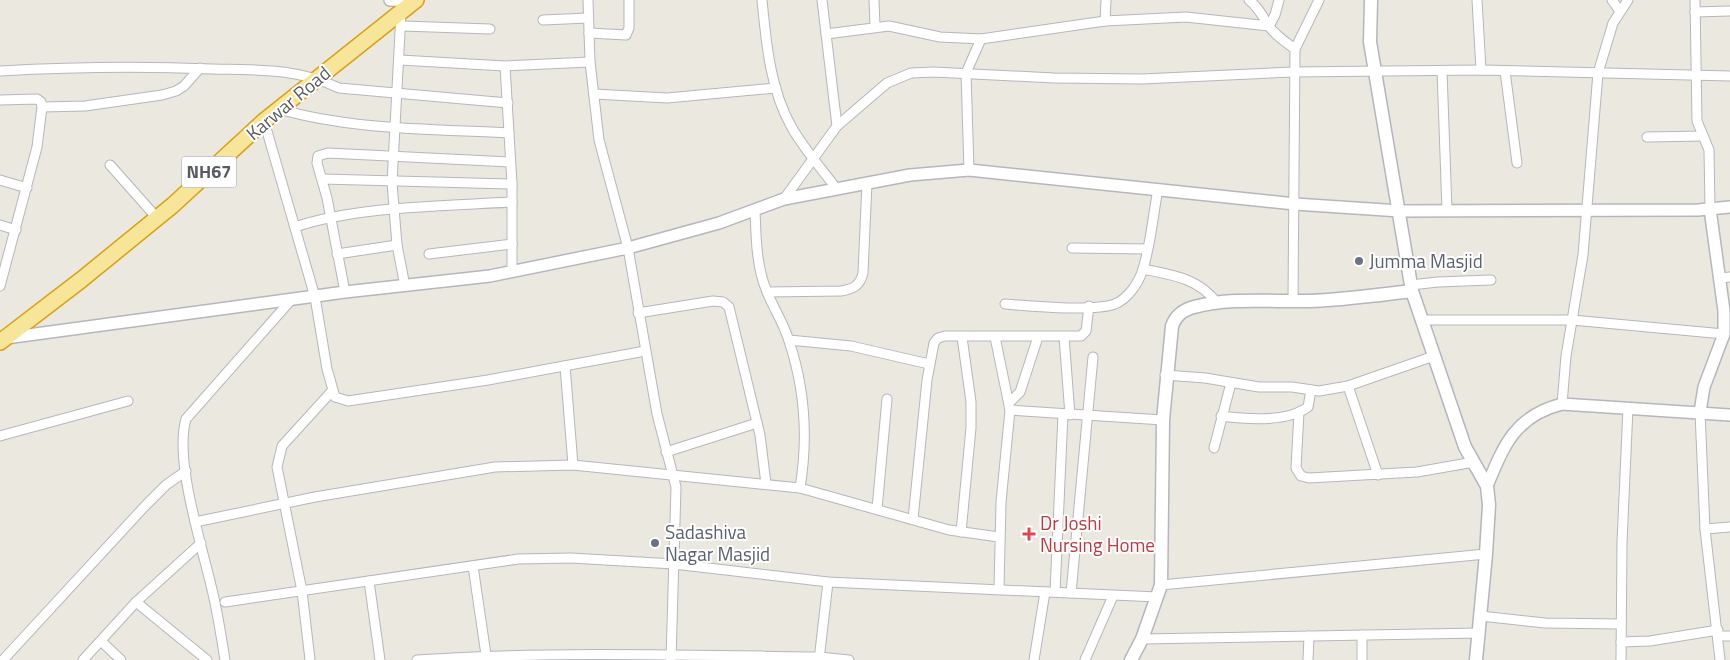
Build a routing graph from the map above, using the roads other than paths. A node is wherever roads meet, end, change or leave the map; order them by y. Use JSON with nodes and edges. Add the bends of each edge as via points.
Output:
{"nodes":[{"id":1,"x":390,"y":0,"type":"edge"},
{"id":2,"x":416,"y":0,"type":"edge"},
{"id":3,"x":588,"y":0,"type":"edge"},
{"id":4,"x":630,"y":0,"type":"edge"},
{"id":5,"x":762,"y":0,"type":"edge"},
{"id":6,"x":822,"y":0,"type":"edge"},
{"id":7,"x":874,"y":0,"type":"edge"},
{"id":8,"x":1106,"y":0,"type":"edge"},
{"id":9,"x":1249,"y":0,"type":"edge"},
{"id":10,"x":1279,"y":0,"type":"edge"},
{"id":11,"x":1319,"y":0,"type":"edge"},
{"id":12,"x":1371,"y":0,"type":"edge"},
{"id":13,"x":1477,"y":0,"type":"edge"},
{"id":14,"x":1612,"y":0,"type":"edge"},
{"id":15,"x":1628,"y":0,"type":"edge"},
{"id":16,"x":1695,"y":0,"type":"edge"},
{"id":17,"x":1620,"y":11,"type":"junction"},
{"id":18,"x":1730,"y":11,"type":"edge"},
{"id":19,"x":1695,"y":12,"type":"junction"},
{"id":20,"x":588,"y":18,"type":"junction"},
{"id":21,"x":402,"y":19,"type":"junction"},
{"id":22,"x":543,"y":20,"type":"dead end"},
{"id":23,"x":1105,"y":21,"type":"junction"},
{"id":24,"x":1268,"y":26,"type":"junction"},
{"id":25,"x":875,"y":27,"type":"junction"},
{"id":26,"x":490,"y":30,"type":"dead end"},
{"id":27,"x":589,"y":33,"type":"junction"},
{"id":28,"x":826,"y":34,"type":"junction"},
{"id":29,"x":981,"y":39,"type":"junction"},
{"id":30,"x":1295,"y":49,"type":"junction"},
{"id":31,"x":400,"y":60,"type":"junction"},
{"id":32,"x":590,"y":62,"type":"junction"},
{"id":33,"x":505,"y":66,"type":"junction"},
{"id":34,"x":200,"y":68,"type":"junction"},
{"id":35,"x":1442,"y":70,"type":"junction"},
{"id":36,"x":1480,"y":70,"type":"junction"},
{"id":37,"x":0,"y":71,"type":"edge"},
{"id":38,"x":1375,"y":71,"type":"junction"},
{"id":39,"x":1505,"y":71,"type":"junction"},
{"id":40,"x":1293,"y":72,"type":"junction"},
{"id":41,"x":966,"y":73,"type":"junction"},
{"id":42,"x":1598,"y":73,"type":"junction"},
{"id":43,"x":1695,"y":76,"type":"junction"},
{"id":44,"x":1730,"y":76,"type":"edge"},
{"id":45,"x":318,"y":78,"type":"junction"},
{"id":46,"x":776,"y":88,"type":"junction"},
{"id":47,"x":396,"y":94,"type":"junction"},
{"id":48,"x":594,"y":94,"type":"junction"},
{"id":49,"x":0,"y":100,"type":"edge"},
{"id":50,"x":508,"y":103,"type":"junction"},
{"id":51,"x":42,"y":107,"type":"junction"},
{"id":52,"x":279,"y":109,"type":"junction"},
{"id":53,"x":264,"y":121,"type":"junction"},
{"id":54,"x":394,"y":126,"type":"junction"},
{"id":55,"x":837,"y":126,"type":"junction"},
{"id":56,"x":509,"y":133,"type":"junction"},
{"id":57,"x":1703,"y":136,"type":"junction"},
{"id":58,"x":1647,"y":137,"type":"dead end"},
{"id":59,"x":393,"y":156,"type":"junction"},
{"id":60,"x":814,"y":157,"type":"junction"},
{"id":61,"x":510,"y":162,"type":"junction"},
{"id":62,"x":1517,"y":163,"type":"dead end"},
{"id":63,"x":110,"y":166,"type":"dead end"},
{"id":64,"x":968,"y":170,"type":"junction"},
{"id":65,"x":322,"y":179,"type":"junction"},
{"id":66,"x":0,"y":180,"type":"edge"},
{"id":67,"x":392,"y":182,"type":"junction"},
{"id":68,"x":867,"y":183,"type":"junction"},
{"id":69,"x":512,"y":184,"type":"junction"},
{"id":70,"x":27,"y":188,"type":"junction"},
{"id":71,"x":836,"y":188,"type":"junction"},
{"id":72,"x":1158,"y":190,"type":"junction"},
{"id":73,"x":784,"y":199,"type":"junction"},
{"id":74,"x":512,"y":202,"type":"junction"},
{"id":75,"x":1295,"y":204,"type":"junction"},
{"id":76,"x":1730,"y":206,"type":"edge"},
{"id":77,"x":1710,"y":209,"type":"junction"},
{"id":78,"x":392,"y":210,"type":"junction"},
{"id":79,"x":755,"y":210,"type":"junction"},
{"id":80,"x":1447,"y":210,"type":"junction"},
{"id":81,"x":1586,"y":210,"type":"junction"},
{"id":82,"x":1400,"y":211,"type":"junction"},
{"id":83,"x":157,"y":218,"type":"junction"},
{"id":84,"x":330,"y":218,"type":"junction"},
{"id":85,"x":0,"y":225,"type":"edge"},
{"id":86,"x":295,"y":226,"type":"junction"},
{"id":87,"x":16,"y":230,"type":"junction"},
{"id":88,"x":512,"y":244,"type":"junction"},
{"id":89,"x":396,"y":246,"type":"junction"},
{"id":90,"x":628,"y":248,"type":"junction"},
{"id":91,"x":1072,"y":248,"type":"dead end"},
{"id":92,"x":1147,"y":249,"type":"junction"},
{"id":93,"x":337,"y":254,"type":"junction"},
{"id":94,"x":429,"y":254,"type":"dead end"},
{"id":95,"x":1143,"y":269,"type":"junction"},
{"id":96,"x":512,"y":271,"type":"junction"},
{"id":97,"x":1,"y":275,"type":"edge"},
{"id":98,"x":1725,"y":278,"type":"edge"},
{"id":99,"x":1491,"y":280,"type":"dead end"},
{"id":100,"x":0,"y":286,"type":"edge"},
{"id":101,"x":405,"y":286,"type":"junction"},
{"id":102,"x":1412,"y":288,"type":"junction"},
{"id":103,"x":345,"y":292,"type":"junction"},
{"id":104,"x":766,"y":292,"type":"junction"},
{"id":105,"x":315,"y":297,"type":"junction"},
{"id":106,"x":291,"y":300,"type":"junction"},
{"id":107,"x":1293,"y":301,"type":"junction"},
{"id":108,"x":1218,"y":303,"type":"junction"},
{"id":109,"x":1005,"y":304,"type":"dead end"},
{"id":110,"x":1089,"y":306,"type":"junction"},
{"id":111,"x":638,"y":313,"type":"junction"},
{"id":112,"x":1422,"y":320,"type":"junction"},
{"id":113,"x":1572,"y":320,"type":"junction"},
{"id":114,"x":1724,"y":334,"type":"junction"},
{"id":115,"x":962,"y":337,"type":"junction"},
{"id":116,"x":995,"y":337,"type":"junction"},
{"id":117,"x":1038,"y":337,"type":"junction"},
{"id":118,"x":1064,"y":337,"type":"junction"},
{"id":119,"x":1,"y":339,"type":"edge"},
{"id":120,"x":789,"y":340,"type":"junction"},
{"id":121,"x":644,"y":351,"type":"junction"},
{"id":122,"x":1434,"y":356,"type":"junction"},
{"id":123,"x":1093,"y":357,"type":"dead end"},
{"id":124,"x":929,"y":364,"type":"junction"},
{"id":125,"x":564,"y":366,"type":"junction"},
{"id":126,"x":1166,"y":375,"type":"junction"},
{"id":127,"x":1231,"y":383,"type":"junction"},
{"id":128,"x":1348,"y":386,"type":"junction"},
{"id":129,"x":1311,"y":390,"type":"junction"},
{"id":130,"x":332,"y":391,"type":"junction"},
{"id":131,"x":887,"y":399,"type":"dead end"},
{"id":132,"x":128,"y":401,"type":"dead end"},
{"id":133,"x":1562,"y":404,"type":"junction"},
{"id":134,"x":1010,"y":407,"type":"junction"},
{"id":135,"x":1628,"y":408,"type":"junction"},
{"id":136,"x":1300,"y":412,"type":"junction"},
{"id":137,"x":1700,"y":412,"type":"junction"},
{"id":138,"x":1066,"y":415,"type":"junction"},
{"id":139,"x":1730,"y":415,"type":"edge"},
{"id":140,"x":1088,"y":416,"type":"junction"},
{"id":141,"x":1220,"y":416,"type":"junction"},
{"id":142,"x":1163,"y":420,"type":"junction"},
{"id":143,"x":758,"y":423,"type":"junction"},
{"id":144,"x":0,"y":436,"type":"edge"},
{"id":145,"x":1214,"y":448,"type":"dead end"},
{"id":146,"x":666,"y":452,"type":"junction"},
{"id":147,"x":1474,"y":462,"type":"junction"},
{"id":148,"x":573,"y":465,"type":"junction"},
{"id":149,"x":186,"y":471,"type":"junction"},
{"id":150,"x":1378,"y":475,"type":"junction"},
{"id":151,"x":673,"y":476,"type":"junction"},
{"id":152,"x":766,"y":484,"type":"junction"},
{"id":153,"x":1487,"y":486,"type":"junction"},
{"id":154,"x":800,"y":488,"type":"junction"},
{"id":155,"x":283,"y":503,"type":"junction"},
{"id":156,"x":877,"y":509,"type":"junction"},
{"id":157,"x":913,"y":519,"type":"junction"},
{"id":158,"x":196,"y":522,"type":"junction"},
{"id":159,"x":1730,"y":527,"type":"edge"},
{"id":160,"x":1705,"y":529,"type":"junction"},
{"id":161,"x":961,"y":532,"type":"junction"},
{"id":162,"x":999,"y":538,"type":"junction"},
{"id":163,"x":201,"y":543,"type":"junction"},
{"id":164,"x":1486,"y":554,"type":"junction"},
{"id":165,"x":674,"y":564,"type":"junction"},
{"id":166,"x":473,"y":566,"type":"junction"},
{"id":167,"x":369,"y":581,"type":"junction"},
{"id":168,"x":828,"y":582,"type":"junction"},
{"id":169,"x":999,"y":588,"type":"junction"},
{"id":170,"x":302,"y":591,"type":"junction"},
{"id":171,"x":1159,"y":591,"type":"junction"},
{"id":172,"x":1045,"y":592,"type":"junction"},
{"id":173,"x":1055,"y":592,"type":"junction"},
{"id":174,"x":1070,"y":593,"type":"junction"},
{"id":175,"x":1112,"y":596,"type":"junction"},
{"id":176,"x":136,"y":602,"type":"junction"},
{"id":177,"x":225,"y":602,"type":"dead end"},
{"id":178,"x":1481,"y":616,"type":"junction"},
{"id":179,"x":1621,"y":624,"type":"junction"},
{"id":180,"x":1479,"y":633,"type":"junction"},
{"id":181,"x":1718,"y":633,"type":"junction"},
{"id":182,"x":1362,"y":635,"type":"junction"},
{"id":183,"x":1309,"y":636,"type":"junction"},
{"id":184,"x":1730,"y":636,"type":"edge"},
{"id":185,"x":1142,"y":639,"type":"junction"},
{"id":186,"x":101,"y":641,"type":"junction"},
{"id":187,"x":1621,"y":642,"type":"junction"},
{"id":188,"x":486,"y":655,"type":"junction"},
{"id":189,"x":534,"y":657,"type":"edge"},
{"id":190,"x":671,"y":657,"type":"edge"},
{"id":191,"x":707,"y":658,"type":"edge"},
{"id":192,"x":819,"y":658,"type":"edge"},
{"id":193,"x":3,"y":660,"type":"edge"},
{"id":194,"x":83,"y":660,"type":"edge"},
{"id":195,"x":121,"y":660,"type":"edge"},
{"id":196,"x":207,"y":660,"type":"edge"},
{"id":197,"x":225,"y":660,"type":"edge"},
{"id":198,"x":310,"y":660,"type":"edge"},
{"id":199,"x":380,"y":660,"type":"edge"},
{"id":200,"x":417,"y":660,"type":"edge"},
{"id":201,"x":849,"y":660,"type":"edge"},
{"id":202,"x":1034,"y":660,"type":"edge"},
{"id":203,"x":1085,"y":660,"type":"edge"},
{"id":204,"x":1131,"y":660,"type":"edge"},
{"id":205,"x":1308,"y":660,"type":"edge"},
{"id":206,"x":1362,"y":660,"type":"edge"},
{"id":207,"x":1476,"y":660,"type":"edge"},
{"id":208,"x":1621,"y":660,"type":"edge"},
{"id":209,"x":1720,"y":660,"type":"edge"}],
"edges":[{"from":1,"to":2,"type":"street"},
{"from":2,"to":21,"type":"highway","name":"Karwar Road","number":"NH67"},
{"from":3,"to":20,"type":"street"},
{"from":4,"to":27,"type":"street","via":[[626,35]]},
{"from":5,"to":46,"type":"street"},
{"from":6,"to":28,"type":"street"},
{"from":7,"to":25,"type":"street"},
{"from":8,"to":23,"type":"street"},
{"from":9,"to":24,"type":"street","via":[[1256,5]]},
{"from":10,"to":24,"type":"street"},
{"from":11,"to":30,"type":"street"},
{"from":12,"to":38,"type":"main road","via":[[1370,42]]},
{"from":13,"to":36,"type":"street"},
{"from":14,"to":17,"type":"street"},
{"from":15,"to":17,"type":"street"},
{"from":16,"to":19,"type":"street"},
{"from":17,"to":42,"type":"street","via":[[1613,22]]},
{"from":18,"to":19,"type":"street"},
{"from":19,"to":43,"type":"street"},
{"from":20,"to":22,"type":"street"},
{"from":20,"to":27,"type":"street"},
{"from":21,"to":26,"type":"street"},
{"from":21,"to":31,"type":"street"},
{"from":21,"to":45,"type":"highway","name":"Karwar Road","number":"NH67"},
{"from":23,"to":24,"type":"street","via":[[1186,17]]},
{"from":23,"to":29,"type":"street"},
{"from":24,"to":30,"type":"street"},
{"from":25,"to":28,"type":"street"},
{"from":25,"to":29,"type":"street","via":[[889,26],[940,37]]},
{"from":27,"to":32,"type":"street"},
{"from":28,"to":55,"type":"street"},
{"from":29,"to":41,"type":"street"},
{"from":30,"to":40,"type":"street"},
{"from":31,"to":33,"type":"street"},
{"from":31,"to":47,"type":"street"},
{"from":32,"to":33,"type":"street"},
{"from":32,"to":48,"type":"street"},
{"from":33,"to":50,"type":"street"},
{"from":34,"to":37,"type":"street","via":[[72,67]]},
{"from":34,"to":45,"type":"street","via":[[288,72]]},
{"from":34,"to":51,"type":"street","via":[[184,86],[169,93],[85,106]]},
{"from":35,"to":36,"type":"street"},
{"from":35,"to":38,"type":"street"},
{"from":35,"to":80,"type":"street"},
{"from":36,"to":39,"type":"street"},
{"from":38,"to":40,"type":"street"},
{"from":38,"to":82,"type":"main road"},
{"from":39,"to":42,"type":"street"},
{"from":39,"to":62,"type":"street"},
{"from":40,"to":41,"type":"street","via":[[1142,79]]},
{"from":40,"to":75,"type":"street"},
{"from":41,"to":55,"type":"street","via":[[911,73],[896,78]]},
{"from":41,"to":64,"type":"street"},
{"from":42,"to":43,"type":"street"},
{"from":42,"to":81,"type":"street"},
{"from":43,"to":44,"type":"street"},
{"from":43,"to":57,"type":"street","via":[[1697,121]]},
{"from":45,"to":47,"type":"street","via":[[339,88]]},
{"from":45,"to":52,"type":"highway","name":"Karwar Road","number":"NH67"},
{"from":46,"to":48,"type":"street","via":[[667,98]]},
{"from":46,"to":60,"type":"street","via":[[792,127]]},
{"from":47,"to":50,"type":"street"},
{"from":47,"to":54,"type":"street"},
{"from":48,"to":90,"type":"street","via":[[599,140]]},
{"from":49,"to":51,"type":"street","via":[[37,99]]},
{"from":50,"to":56,"type":"street"},
{"from":51,"to":70,"type":"street"},
{"from":52,"to":53,"type":"highway","name":"Karwar Road","number":"NH67"},
{"from":52,"to":54,"type":"street","via":[[303,116]]},
{"from":53,"to":83,"type":"highway","name":"Karwar Road","number":"NH67"},
{"from":53,"to":86,"type":"street"},
{"from":54,"to":56,"type":"street"},
{"from":54,"to":59,"type":"street"},
{"from":55,"to":60,"type":"street"},
{"from":56,"to":61,"type":"street"},
{"from":57,"to":58,"type":"street"},
{"from":57,"to":77,"type":"street","via":[[1709,150]]},
{"from":59,"to":61,"type":"street"},
{"from":59,"to":65,"type":"street","via":[[321,154],[317,159]]},
{"from":59,"to":67,"type":"street"},
{"from":60,"to":71,"type":"street"},
{"from":60,"to":73,"type":"street"},
{"from":61,"to":69,"type":"street"},
{"from":63,"to":83,"type":"street"},
{"from":64,"to":68,"type":"street"},
{"from":64,"to":72,"type":"street"},
{"from":65,"to":67,"type":"street"},
{"from":65,"to":84,"type":"street"},
{"from":66,"to":70,"type":"street"},
{"from":67,"to":69,"type":"street"},
{"from":67,"to":78,"type":"street"},
{"from":68,"to":71,"type":"street"},
{"from":68,"to":104,"type":"street","via":[[862,273],[858,284],[853,289],[841,291]]},
{"from":69,"to":74,"type":"street"},
{"from":70,"to":87,"type":"street"},
{"from":71,"to":73,"type":"street"},
{"from":72,"to":75,"type":"street"},
{"from":72,"to":92,"type":"street"},
{"from":73,"to":79,"type":"street"},
{"from":74,"to":78,"type":"street"},
{"from":74,"to":88,"type":"street"},
{"from":75,"to":82,"type":"street"},
{"from":75,"to":107,"type":"street"},
{"from":76,"to":77,"type":"street"},
{"from":77,"to":81,"type":"street"},
{"from":77,"to":98,"type":"street"},
{"from":78,"to":84,"type":"street"},
{"from":78,"to":89,"type":"street"},
{"from":79,"to":90,"type":"street"},
{"from":79,"to":104,"type":"street","via":[[759,268]]},
{"from":80,"to":81,"type":"street"},
{"from":80,"to":82,"type":"street"},
{"from":81,"to":113,"type":"street","via":[[1584,255]]},
{"from":82,"to":102,"type":"main road"},
{"from":83,"to":119,"type":"highway","name":"Karwar Road","number":"NH67"},
{"from":84,"to":86,"type":"street"},
{"from":84,"to":93,"type":"street"},
{"from":85,"to":87,"type":"street"},
{"from":86,"to":105,"type":"street"},
{"from":87,"to":97,"type":"street"},
{"from":88,"to":94,"type":"street"},
{"from":88,"to":96,"type":"street"},
{"from":89,"to":93,"type":"street"},
{"from":89,"to":101,"type":"street"},
{"from":90,"to":96,"type":"street"},
{"from":90,"to":111,"type":"street"},
{"from":91,"to":92,"type":"street"},
{"from":92,"to":95,"type":"street"},
{"from":93,"to":103,"type":"street"},
{"from":95,"to":108,"type":"street","via":[[1192,280]]},
{"from":95,"to":110,"type":"street","via":[[1134,288],[1124,298],[1115,304]]},
{"from":96,"to":101,"type":"street"},
{"from":97,"to":100,"type":"street"},
{"from":98,"to":114,"type":"street"},
{"from":99,"to":102,"type":"street","via":[[1438,282]]},
{"from":101,"to":103,"type":"street"},
{"from":102,"to":107,"type":"main road","via":[[1334,300]]},
{"from":102,"to":112,"type":"main road"},
{"from":103,"to":105,"type":"street"},
{"from":104,"to":120,"type":"street"},
{"from":105,"to":106,"type":"street"},
{"from":105,"to":130,"type":"street"},
{"from":106,"to":119,"type":"street"},
{"from":106,"to":149,"type":"street","via":[[186,419],[183,429]]},
{"from":107,"to":108,"type":"main road"},
{"from":108,"to":126,"type":"main road","via":[[1182,311],[1175,318]]},
{"from":109,"to":110,"type":"street"},
{"from":110,"to":118,"type":"street","via":[[1084,334]]},
{"from":111,"to":121,"type":"street"},
{"from":111,"to":143,"type":"street","via":[[713,301],[723,302],[729,307]]},
{"from":112,"to":113,"type":"street"},
{"from":112,"to":122,"type":"main road"},
{"from":113,"to":114,"type":"street"},
{"from":113,"to":133,"type":"street"},
{"from":114,"to":137,"type":"street","via":[[1704,387]]},
{"from":115,"to":116,"type":"street"},
{"from":115,"to":124,"type":"street","via":[[938,338]]},
{"from":115,"to":161,"type":"street","via":[[972,402]]},
{"from":116,"to":117,"type":"street"},
{"from":116,"to":134,"type":"street"},
{"from":117,"to":118,"type":"street"},
{"from":117,"to":134,"type":"street","via":[[1020,392]]},
{"from":118,"to":138,"type":"street"},
{"from":120,"to":124,"type":"street","via":[[851,346]]},
{"from":120,"to":154,"type":"street","via":[[803,408],[805,458]]},
{"from":121,"to":125,"type":"street"},
{"from":121,"to":146,"type":"street"},
{"from":122,"to":128,"type":"street"},
{"from":122,"to":147,"type":"main road","via":[[1466,448]]},
{"from":123,"to":140,"type":"street"},
{"from":124,"to":157,"type":"street"},
{"from":125,"to":130,"type":"street","via":[[348,401],[335,397]]},
{"from":125,"to":148,"type":"street"},
{"from":126,"to":127,"type":"street"},
{"from":126,"to":142,"type":"main road"},
{"from":127,"to":129,"type":"street"},
{"from":127,"to":141,"type":"street"},
{"from":128,"to":129,"type":"street"},
{"from":128,"to":150,"type":"street"},
{"from":129,"to":136,"type":"street","via":[[1308,407]]},
{"from":130,"to":155,"type":"street","via":[[282,446],[278,455]]},
{"from":131,"to":156,"type":"street"},
{"from":132,"to":144,"type":"street"},
{"from":133,"to":135,"type":"street"},
{"from":133,"to":153,"type":"street","via":[[1545,409],[1518,428],[1507,442]]},
{"from":134,"to":138,"type":"street"},
{"from":134,"to":162,"type":"street"},
{"from":135,"to":137,"type":"street"},
{"from":135,"to":179,"type":"street"},
{"from":136,"to":141,"type":"street","via":[[1259,419]]},
{"from":136,"to":150,"type":"street","via":[[1296,468],[1301,476]]},
{"from":137,"to":139,"type":"street"},
{"from":137,"to":160,"type":"street"},
{"from":138,"to":140,"type":"street"},
{"from":138,"to":173,"type":"street"},
{"from":140,"to":142,"type":"street"},
{"from":140,"to":174,"type":"street"},
{"from":141,"to":145,"type":"street"},
{"from":142,"to":171,"type":"main road"},
{"from":143,"to":146,"type":"street"},
{"from":143,"to":152,"type":"street"},
{"from":146,"to":151,"type":"street"},
{"from":147,"to":150,"type":"street"},
{"from":147,"to":153,"type":"main road"},
{"from":148,"to":151,"type":"street"},
{"from":148,"to":155,"type":"street","via":[[495,467]]},
{"from":149,"to":158,"type":"street"},
{"from":149,"to":193,"type":"street","via":[[145,506]]},
{"from":151,"to":152,"type":"street"},
{"from":151,"to":165,"type":"street","via":[[677,504]]},
{"from":152,"to":154,"type":"street"},
{"from":153,"to":164,"type":"main road"},
{"from":154,"to":156,"type":"street"},
{"from":155,"to":158,"type":"street"},
{"from":155,"to":170,"type":"street"},
{"from":156,"to":157,"type":"street"},
{"from":157,"to":161,"type":"street"},
{"from":158,"to":163,"type":"street"},
{"from":159,"to":160,"type":"street"},
{"from":160,"to":181,"type":"street"},
{"from":161,"to":162,"type":"street"},
{"from":162,"to":169,"type":"street"},
{"from":163,"to":176,"type":"street"},
{"from":163,"to":197,"type":"street"},
{"from":164,"to":171,"type":"street"},
{"from":164,"to":178,"type":"main road"},
{"from":165,"to":166,"type":"street","via":[[571,558],[518,559]]},
{"from":165,"to":168,"type":"street"},
{"from":165,"to":190,"type":"street"},
{"from":166,"to":167,"type":"street"},
{"from":166,"to":188,"type":"street"},
{"from":167,"to":170,"type":"street"},
{"from":167,"to":199,"type":"street"},
{"from":168,"to":169,"type":"street"},
{"from":168,"to":192,"type":"street"},
{"from":169,"to":172,"type":"street"},
{"from":170,"to":177,"type":"street"},
{"from":170,"to":198,"type":"street"},
{"from":171,"to":175,"type":"street"},
{"from":171,"to":185,"type":"main road"},
{"from":172,"to":173,"type":"street"},
{"from":172,"to":202,"type":"street"},
{"from":173,"to":174,"type":"street"},
{"from":174,"to":175,"type":"street"},
{"from":175,"to":203,"type":"street"},
{"from":176,"to":186,"type":"street"},
{"from":176,"to":196,"type":"street"},
{"from":178,"to":179,"type":"street","via":[[1545,623]]},
{"from":178,"to":180,"type":"main road"},
{"from":179,"to":187,"type":"street"},
{"from":180,"to":182,"type":"street"},
{"from":180,"to":207,"type":"main road"},
{"from":181,"to":184,"type":"street"},
{"from":181,"to":187,"type":"street"},
{"from":181,"to":209,"type":"street"},
{"from":182,"to":183,"type":"street"},
{"from":182,"to":206,"type":"street"},
{"from":183,"to":185,"type":"street"},
{"from":183,"to":205,"type":"street"},
{"from":185,"to":204,"type":"main road"},
{"from":186,"to":194,"type":"street"},
{"from":186,"to":195,"type":"street"},
{"from":187,"to":208,"type":"street"},
{"from":188,"to":189,"type":"street"},
{"from":188,"to":200,"type":"street"},
{"from":189,"to":190,"type":"street"},
{"from":190,"to":191,"type":"street"},
{"from":191,"to":192,"type":"street"},
{"from":192,"to":201,"type":"street"}]}
